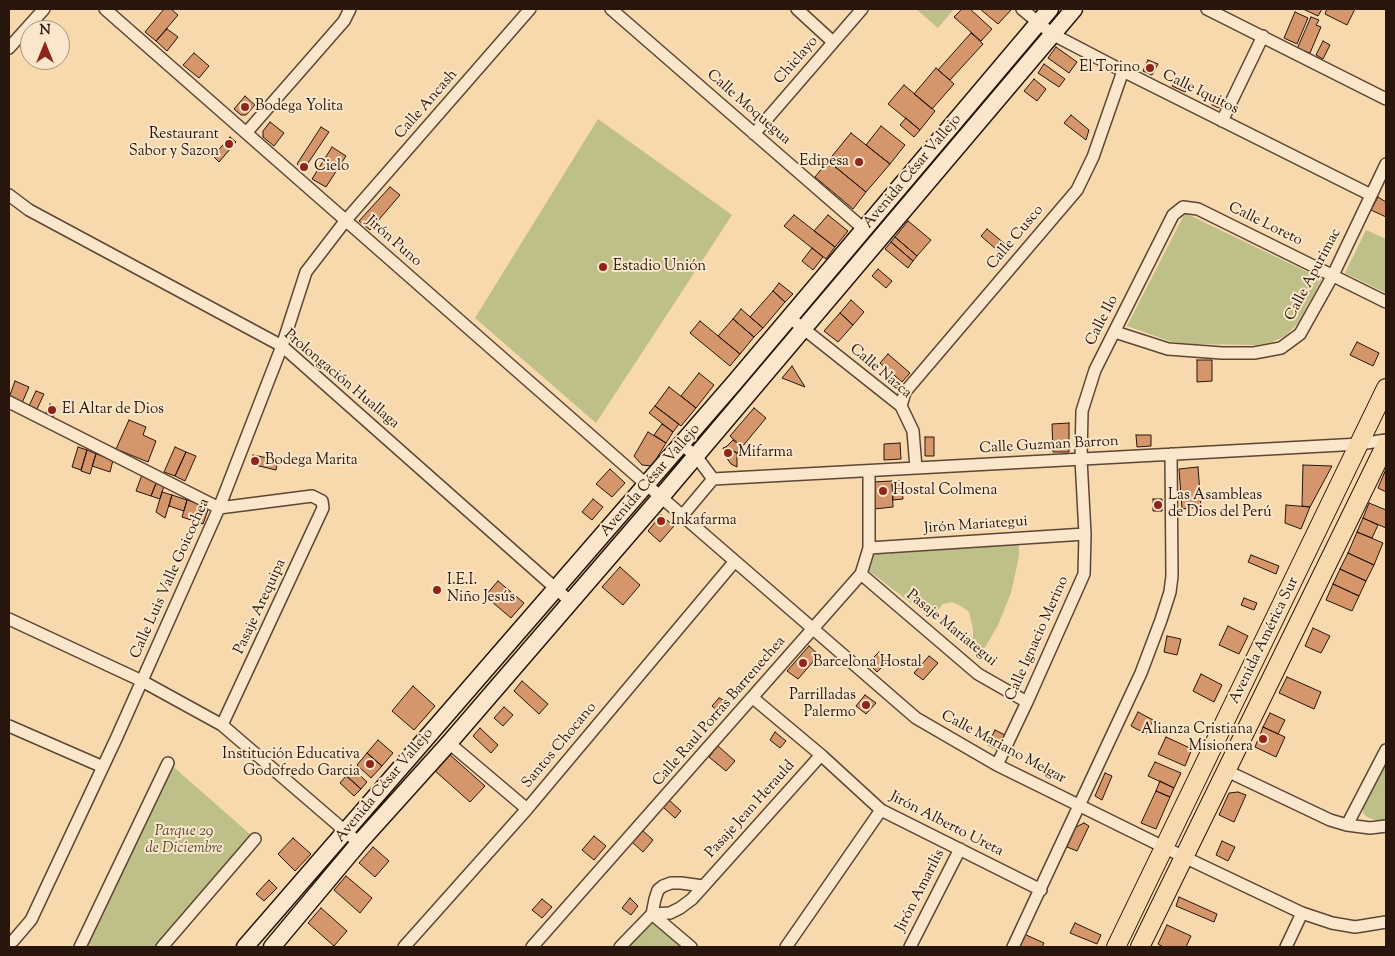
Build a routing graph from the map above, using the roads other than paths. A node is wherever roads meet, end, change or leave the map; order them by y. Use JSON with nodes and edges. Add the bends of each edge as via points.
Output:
{"nodes":[{"id":1,"x":44,"y":9,"type":"edge"},
{"id":2,"x":105,"y":9,"type":"edge"},
{"id":3,"x":350,"y":9,"type":"edge"},
{"id":4,"x":530,"y":9,"type":"edge"},
{"id":5,"x":611,"y":9,"type":"edge"},
{"id":6,"x":797,"y":9,"type":"edge"},
{"id":7,"x":862,"y":9,"type":"edge"},
{"id":8,"x":1022,"y":9,"type":"edge"},
{"id":9,"x":1050,"y":9,"type":"edge"},
{"id":10,"x":1074,"y":9,"type":"edge"},
{"id":11,"x":1207,"y":9,"type":"edge"},
{"id":12,"x":1038,"y":23,"type":"junction"},
{"id":13,"x":1052,"y":34,"type":"junction"},
{"id":14,"x":1262,"y":36,"type":"junction"},
{"id":15,"x":834,"y":42,"type":"junction"},
{"id":16,"x":9,"y":48,"type":"edge"},
{"id":17,"x":1123,"y":71,"type":"junction"},
{"id":18,"x":1386,"y":99,"type":"edge"},
{"id":19,"x":1222,"y":120,"type":"junction"},
{"id":20,"x":246,"y":132,"type":"junction"},
{"id":21,"x":754,"y":134,"type":"junction"},
{"id":22,"x":1386,"y":164,"type":"edge"},
{"id":23,"x":1372,"y":195,"type":"junction"},
{"id":24,"x":9,"y":196,"type":"edge"},
{"id":25,"x":888,"y":202,"type":"junction"},
{"id":26,"x":1183,"y":207,"type":"joint"},
{"id":27,"x":900,"y":213,"type":"junction"},
{"id":28,"x":346,"y":220,"type":"junction"},
{"id":29,"x":865,"y":230,"type":"junction"},
{"id":30,"x":1333,"y":275,"type":"junction"},
{"id":31,"x":1386,"y":302,"type":"edge"},
{"id":32,"x":796,"y":323,"type":"junction"},
{"id":33,"x":1115,"y":332,"type":"junction"},
{"id":34,"x":282,"y":346,"type":"junction"},
{"id":35,"x":1386,"y":388,"type":"edge"},
{"id":36,"x":9,"y":402,"type":"edge"},
{"id":37,"x":901,"y":406,"type":"junction"},
{"id":38,"x":1386,"y":440,"type":"edge"},
{"id":39,"x":1360,"y":444,"type":"junction"},
{"id":40,"x":1386,"y":444,"type":"edge"},
{"id":41,"x":682,"y":445,"type":"junction"},
{"id":42,"x":1171,"y":454,"type":"junction"},
{"id":43,"x":696,"y":456,"type":"junction"},
{"id":44,"x":1082,"y":459,"type":"junction"},
{"id":45,"x":916,"y":468,"type":"junction"},
{"id":46,"x":869,"y":472,"type":"junction"},
{"id":47,"x":713,"y":479,"type":"junction"},
{"id":48,"x":647,"y":485,"type":"junction"},
{"id":49,"x":661,"y":497,"type":"junction"},
{"id":50,"x":220,"y":508,"type":"junction"},
{"id":51,"x":682,"y":516,"type":"junction"},
{"id":52,"x":1085,"y":534,"type":"junction"},
{"id":53,"x":868,"y":548,"type":"junction"},
{"id":54,"x":735,"y":562,"type":"junction"},
{"id":55,"x":861,"y":574,"type":"junction"},
{"id":56,"x":557,"y":589,"type":"junction"},
{"id":57,"x":571,"y":602,"type":"junction"},
{"id":58,"x":9,"y":619,"type":"edge"},
{"id":59,"x":813,"y":629,"type":"junction"},
{"id":60,"x":142,"y":681,"type":"junction"},
{"id":61,"x":753,"y":698,"type":"junction"},
{"id":62,"x":1027,"y":702,"type":"junction"},
{"id":63,"x":9,"y":726,"type":"edge"},
{"id":64,"x":222,"y":726,"type":"junction"},
{"id":65,"x":449,"y":743,"type":"junction"},
{"id":66,"x":1386,"y":750,"type":"edge"},
{"id":67,"x":821,"y":754,"type":"junction"},
{"id":68,"x":168,"y":763,"type":"dead end"},
{"id":69,"x":997,"y":765,"type":"junction"},
{"id":70,"x":103,"y":766,"type":"junction"},
{"id":71,"x":1227,"y":771,"type":"junction"},
{"id":72,"x":1080,"y":806,"type":"junction"},
{"id":73,"x":527,"y":809,"type":"junction"},
{"id":74,"x":882,"y":810,"type":"junction"},
{"id":75,"x":1347,"y":825,"type":"junction"},
{"id":76,"x":1386,"y":826,"type":"edge"},
{"id":77,"x":346,"y":832,"type":"junction"},
{"id":78,"x":255,"y":839,"type":"dead end"},
{"id":79,"x":359,"y":843,"type":"junction"},
{"id":80,"x":1164,"y":848,"type":"junction"},
{"id":81,"x":960,"y":849,"type":"junction"},
{"id":82,"x":1184,"y":857,"type":"junction"},
{"id":83,"x":703,"y":886,"type":"junction"},
{"id":84,"x":1041,"y":890,"type":"junction"},
{"id":85,"x":1302,"y":913,"type":"junction"},
{"id":86,"x":652,"y":914,"type":"junction"},
{"id":87,"x":1386,"y":922,"type":"edge"},
{"id":88,"x":9,"y":942,"type":"edge"},
{"id":89,"x":80,"y":947,"type":"edge"},
{"id":90,"x":162,"y":947,"type":"edge"},
{"id":91,"x":245,"y":947,"type":"edge"},
{"id":92,"x":272,"y":947,"type":"edge"},
{"id":93,"x":404,"y":947,"type":"edge"},
{"id":94,"x":532,"y":947,"type":"edge"},
{"id":95,"x":620,"y":947,"type":"edge"},
{"id":96,"x":691,"y":947,"type":"edge"},
{"id":97,"x":786,"y":947,"type":"edge"},
{"id":98,"x":910,"y":947,"type":"edge"},
{"id":99,"x":1013,"y":947,"type":"edge"},
{"id":100,"x":1116,"y":947,"type":"edge"},
{"id":101,"x":1140,"y":947,"type":"edge"},
{"id":102,"x":1286,"y":947,"type":"edge"}],
"edges":[{"from":1,"to":16,"type":"street"},
{"from":2,"to":20,"type":"street","name":"Jirón Puno"},
{"from":3,"to":20,"type":"street","via":[[344,21]]},
{"from":4,"to":28,"type":"street","name":"Calle Ancash"},
{"from":5,"to":21,"type":"street","name":"Calle Moquegua"},
{"from":6,"to":15,"type":"street"},
{"from":7,"to":15,"type":"street","name":"Chiclayo"},
{"from":8,"to":12,"type":"street","name":"Calle Iquitos"},
{"from":9,"to":12,"type":"main road","name":"Avenida César Vallejo"},
{"from":10,"to":13,"type":"main road","name":"Avenida César Vallejo"},
{"from":11,"to":14,"type":"street"},
{"from":12,"to":13,"type":"street","name":"Calle Iquitos"},
{"from":12,"to":25,"type":"main road","name":"Avenida César Vallejo"},
{"from":13,"to":17,"type":"street","name":"Calle Iquitos"},
{"from":13,"to":27,"type":"main road","name":"Avenida César Vallejo"},
{"from":14,"to":18,"type":"street"},
{"from":14,"to":19,"type":"street"},
{"from":15,"to":21,"type":"street","name":"Chiclayo"},
{"from":17,"to":19,"type":"street","name":"Calle Iquitos"},
{"from":17,"to":37,"type":"street","name":"Calle Cusco","via":[[1093,157],[1077,190],[905,392]]},
{"from":19,"to":23,"type":"street","name":"Calle Iquitos"},
{"from":20,"to":28,"type":"street","name":"Jirón Puno"},
{"from":21,"to":29,"type":"street","name":"Calle Moquegua"},
{"from":22,"to":23,"type":"street","name":"Calle Apurimac"},
{"from":23,"to":30,"type":"street","name":"Calle Apurimac"},
{"from":24,"to":34,"type":"street","name":"Prolongación Huallaga","via":[[29,210]]},
{"from":25,"to":27,"type":"main road"},
{"from":25,"to":29,"type":"main road","name":"Avenida César Vallejo"},
{"from":26,"to":30,"type":"street","name":"Calle Loreto","via":[[1198,209]]},
{"from":26,"to":33,"type":"street","name":"Calle Ilo","via":[[1173,215]]},
{"from":27,"to":32,"type":"main road","name":"Avenida César Vallejo"},
{"from":28,"to":34,"type":"street","name":"Calle Luis Valle Goicochea","via":[[306,272]]},
{"from":28,"to":48,"type":"street","name":"Jirón Puno"},
{"from":29,"to":32,"type":"main road","name":"Avenida César Vallejo"},
{"from":30,"to":31,"type":"street","name":"Calle Loreto"},
{"from":30,"to":33,"type":"street","name":"Calle Apurimac","via":[[1300,334],[1281,348],[1254,353],[1168,349]]},
{"from":32,"to":37,"type":"street","name":"Calle Nazca"},
{"from":32,"to":41,"type":"main road","name":"Avenida César Vallejo"},
{"from":32,"to":43,"type":"main road","name":"Avenida César Vallejo"},
{"from":33,"to":44,"type":"street","name":"Calle Ilo","via":[[1095,370],[1082,411]]},
{"from":34,"to":50,"type":"street","name":"Calle Luis Valle Goicochea"},
{"from":34,"to":56,"type":"street","name":"Prolongación Huallaga"},
{"from":35,"to":39,"type":"main road","name":"Avenida América Sur"},
{"from":36,"to":50,"type":"street"},
{"from":37,"to":45,"type":"street","name":"Calle Nazca","via":[[913,431]]},
{"from":38,"to":39,"type":"street","name":"Calle Guzman Barron"},
{"from":39,"to":42,"type":"street","name":"Calle Guzman Barron"},
{"from":39,"to":80,"type":"main road","name":"Avenida América Sur"},
{"from":40,"to":71,"type":"main road","name":"Avenida América Sur"},
{"from":41,"to":43,"type":"street"},
{"from":41,"to":48,"type":"main road","name":"Avenida César Vallejo"},
{"from":42,"to":44,"type":"street","name":"Calle Guzman Barron"},
{"from":42,"to":72,"type":"street","via":[[1170,592],[1141,673]]},
{"from":43,"to":47,"type":"street"},
{"from":43,"to":49,"type":"main road","name":"Avenida César Vallejo"},
{"from":44,"to":45,"type":"street","name":"Calle Guzman Barron"},
{"from":44,"to":52,"type":"street","name":"Calle Ignacio Merino"},
{"from":45,"to":46,"type":"street","name":"Calle Guzman Barron"},
{"from":46,"to":47,"type":"street","name":"Calle Guzman Barron"},
{"from":46,"to":53,"type":"street","name":"Calle Raul Porras Barrenechea"},
{"from":47,"to":51,"type":"street"},
{"from":48,"to":49,"type":"street","name":"Jirón Puno"},
{"from":48,"to":56,"type":"main road","name":"Avenida César Vallejo"},
{"from":49,"to":51,"type":"street","name":"Calle Mariano Melgar"},
{"from":49,"to":57,"type":"main road","name":"Avenida César Vallejo"},
{"from":50,"to":60,"type":"street","name":"Calle Luis Valle Goicochea"},
{"from":50,"to":64,"type":"street","name":"Pasaje Arequipa","via":[[312,496],[322,501],[323,508]]},
{"from":51,"to":54,"type":"street","name":"Calle Mariano Melgar"},
{"from":52,"to":53,"type":"street","name":"Jirón Mariategui"},
{"from":52,"to":62,"type":"street","name":"Calle Ignacio Merino","via":[[1084,574]]},
{"from":53,"to":55,"type":"street","name":"Calle Raul Porras Barrenechea"},
{"from":54,"to":59,"type":"street","name":"Calle Mariano Melgar"},
{"from":54,"to":73,"type":"street","name":"Santos Chocano"},
{"from":55,"to":59,"type":"street","name":"Calle Raul Porras Barrenechea"},
{"from":55,"to":62,"type":"street","name":"Pasaje Mariategui","via":[[978,674]]},
{"from":56,"to":57,"type":"street","name":"Prolongación Huallaga"},
{"from":56,"to":77,"type":"main road","name":"Avenida César Vallejo"},
{"from":57,"to":65,"type":"main road","name":"Avenida César Vallejo"},
{"from":58,"to":60,"type":"street"},
{"from":59,"to":61,"type":"street","name":"Calle Raul Porras Barrenechea"},
{"from":59,"to":69,"type":"street","name":"Calle Mariano Melgar","via":[[916,718]]},
{"from":60,"to":64,"type":"street"},
{"from":60,"to":70,"type":"street","name":"Calle Luis Valle Goicochea"},
{"from":61,"to":67,"type":"street","name":"Jirón Alberto Ureta"},
{"from":61,"to":94,"type":"street","name":"Calle Raul Porras Barrenechea"},
{"from":62,"to":69,"type":"street","name":"Calle Ignacio Merino"},
{"from":63,"to":70,"type":"street"},
{"from":64,"to":77,"type":"street"},
{"from":65,"to":73,"type":"street"},
{"from":65,"to":79,"type":"main road","name":"Avenida César Vallejo"},
{"from":66,"to":75,"type":"street"},
{"from":67,"to":74,"type":"street","name":"Jirón Alberto Ureta"},
{"from":67,"to":83,"type":"street","name":"Pasaje Jean Herauld"},
{"from":68,"to":89,"type":"street"},
{"from":69,"to":72,"type":"street","name":"Calle Mariano Melgar"},
{"from":70,"to":88,"type":"street","name":"Calle Luis Valle Goicochea","via":[[31,920]]},
{"from":71,"to":75,"type":"street"},
{"from":71,"to":82,"type":"main road","name":"Avenida América Sur"},
{"from":72,"to":80,"type":"street","name":"Calle Mariano Melgar"},
{"from":72,"to":84,"type":"street"},
{"from":73,"to":93,"type":"street","name":"Santos Chocano"},
{"from":74,"to":81,"type":"street","name":"Jirón Alberto Ureta"},
{"from":74,"to":97,"type":"street"},
{"from":75,"to":76,"type":"street"},
{"from":77,"to":79,"type":"street"},
{"from":77,"to":91,"type":"main road","name":"Avenida César Vallejo"},
{"from":78,"to":90,"type":"street"},
{"from":79,"to":92,"type":"main road","name":"Avenida César Vallejo"},
{"from":80,"to":82,"type":"street","name":"Calle Mariano Melgar"},
{"from":80,"to":100,"type":"main road","name":"Avenida América Sur"},
{"from":81,"to":84,"type":"street","name":"Jirón Alberto Ureta"},
{"from":81,"to":98,"type":"street","name":"Jirón Amarilis"},
{"from":82,"to":85,"type":"street","name":"Calle Mariano Melgar"},
{"from":82,"to":101,"type":"main road","name":"Avenida América Sur"},
{"from":83,"to":86,"type":"street","name":"Pasaje Jean Herauld","via":[[680,908],[670,913]]},
{"from":83,"to":86,"type":"street","via":[[671,883],[663,886],[658,890]]},
{"from":84,"to":99,"type":"street"},
{"from":85,"to":87,"type":"street","name":"Calle Mariano Melgar","via":[[1355,927]]},
{"from":85,"to":102,"type":"street"},
{"from":86,"to":95,"type":"street"},
{"from":86,"to":96,"type":"street"}]}
